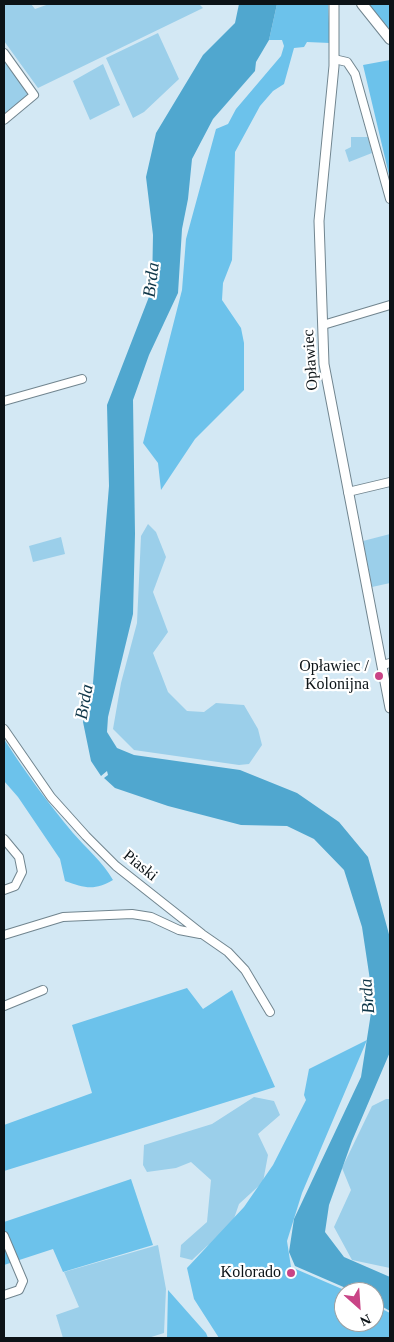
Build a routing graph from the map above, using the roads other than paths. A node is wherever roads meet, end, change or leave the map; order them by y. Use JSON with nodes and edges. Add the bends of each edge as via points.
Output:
{"nodes":[{"id":1,"x":334,"y":4,"type":"edge"},
{"id":2,"x":362,"y":4,"type":"edge"},
{"id":3,"x":390,"y":39,"type":"edge"},
{"id":4,"x":4,"y":53,"type":"edge"},
{"id":5,"x":334,"y":58,"type":"junction"},
{"id":6,"x":4,"y":120,"type":"edge"},
{"id":7,"x":390,"y":200,"type":"edge"},
{"id":8,"x":390,"y":306,"type":"edge"},
{"id":9,"x":323,"y":325,"type":"junction"},
{"id":10,"x":82,"y":379,"type":"dead end"},
{"id":11,"x":4,"y":401,"type":"edge"},
{"id":12,"x":390,"y":482,"type":"edge"},
{"id":13,"x":348,"y":492,"type":"junction"},
{"id":14,"x":386,"y":664,"type":"edge"},
{"id":15,"x":390,"y":708,"type":"edge"},
{"id":16,"x":4,"y":729,"type":"edge"},
{"id":17,"x":4,"y":839,"type":"edge"},
{"id":18,"x":4,"y":890,"type":"edge"},
{"id":19,"x":202,"y":934,"type":"junction"},
{"id":20,"x":4,"y":935,"type":"edge"},
{"id":21,"x":43,"y":990,"type":"dead end"},
{"id":22,"x":4,"y":1006,"type":"edge"},
{"id":23,"x":270,"y":1012,"type":"dead end"},
{"id":24,"x":4,"y":1236,"type":"edge"},
{"id":25,"x":4,"y":1296,"type":"edge"}],
"edges":[{"from":1,"to":5,"type":"street","name":"Opławiec"},
{"from":2,"to":3,"type":"main road"},
{"from":4,"to":6,"type":"street","via":[[34,96]]},
{"from":5,"to":7,"type":"street","via":[[347,62],[355,74]]},
{"from":5,"to":9,"type":"street","name":"Opławiec","via":[[319,221]]},
{"from":8,"to":9,"type":"street"},
{"from":9,"to":13,"type":"street","name":"Opławiec","via":[[326,381]]},
{"from":10,"to":11,"type":"street"},
{"from":12,"to":13,"type":"street"},
{"from":13,"to":14,"type":"street","name":"Opławiec"},
{"from":14,"to":15,"type":"street","name":"Opławiec"},
{"from":16,"to":19,"type":"street","name":"Piaski","via":[[52,797],[92,842],[116,866]]},
{"from":17,"to":18,"type":"street","via":[[19,857],[22,872],[15,886]]},
{"from":19,"to":20,"type":"street","via":[[132,914],[63,917]]},
{"from":19,"to":23,"type":"street","name":"Piaski","via":[[228,952],[245,970]]},
{"from":21,"to":22,"type":"street"},
{"from":24,"to":25,"type":"street","via":[[23,1281],[19,1290]]}]}
